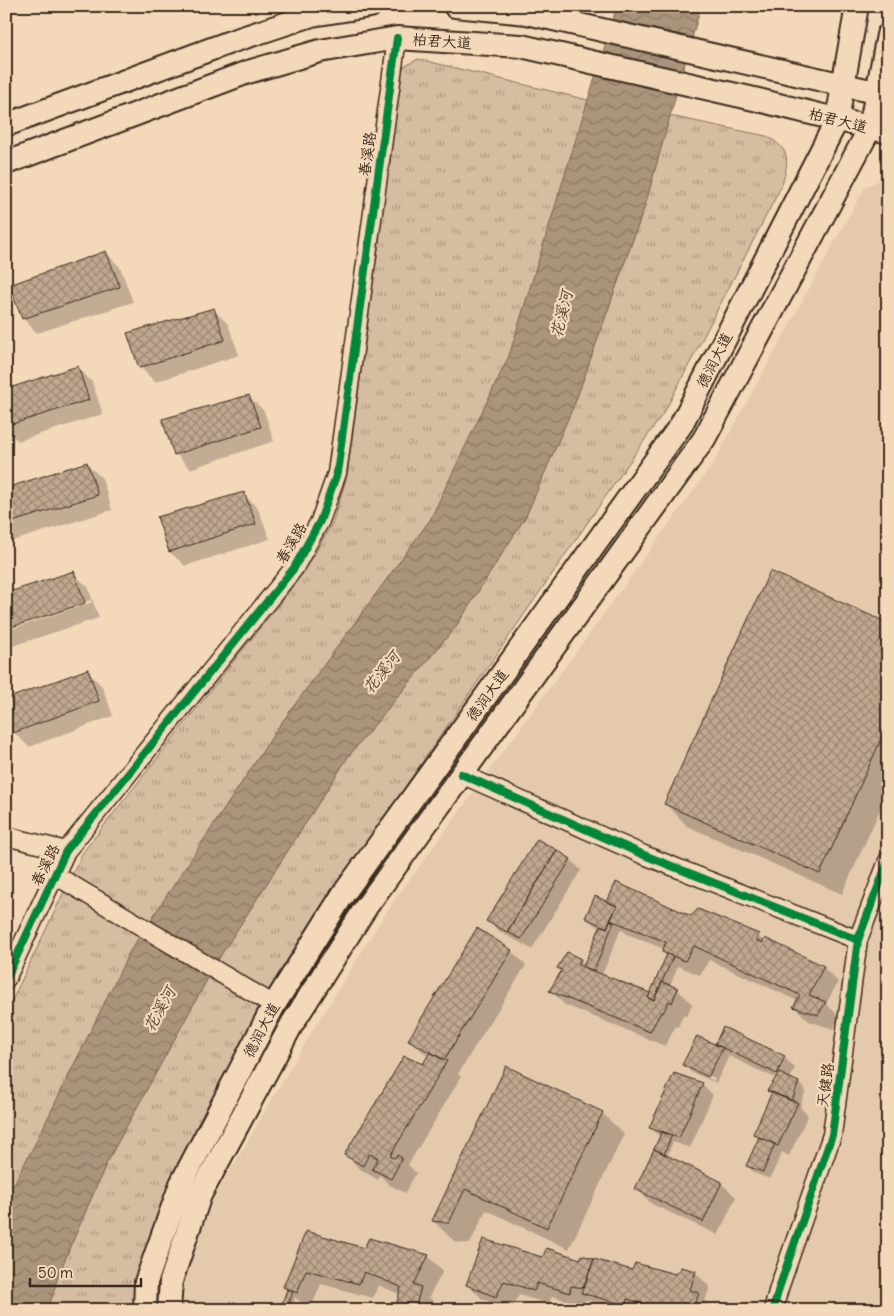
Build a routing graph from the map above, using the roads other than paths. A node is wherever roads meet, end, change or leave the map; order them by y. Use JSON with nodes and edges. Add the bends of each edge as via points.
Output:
{"nodes":[{"id":1,"x":370,"y":6,"type":"edge"},
{"id":2,"x":455,"y":6,"type":"edge"},
{"id":3,"x":857,"y":6,"type":"edge"},
{"id":4,"x":888,"y":35,"type":"edge"},
{"id":5,"x":397,"y":38,"type":"junction"},
{"id":6,"x":843,"y":85,"type":"junction"},
{"id":7,"x":882,"y":94,"type":"edge"},
{"id":8,"x":837,"y":120,"type":"junction"},
{"id":9,"x":6,"y":125,"type":"edge"},
{"id":10,"x":879,"y":130,"type":"edge"},
{"id":11,"x":6,"y":163,"type":"edge"},
{"id":12,"x":461,"y":774,"type":"junction"},
{"id":13,"x":6,"y":836,"type":"edge"},
{"id":14,"x":66,"y":851,"type":"junction"},
{"id":15,"x":888,"y":861,"type":"edge"},
{"id":16,"x":54,"y":875,"type":"junction"},
{"id":17,"x":858,"y":940,"type":"junction"},
{"id":18,"x":6,"y":979,"type":"edge"},
{"id":19,"x":274,"y":1005,"type":"junction"},
{"id":20,"x":145,"y":1310,"type":"edge"},
{"id":21,"x":169,"y":1310,"type":"edge"},
{"id":22,"x":773,"y":1310,"type":"edge"}],
"edges":[{"from":1,"to":9,"type":"main road","via":[[312,16],[233,41]]},
{"from":2,"to":6,"type":"main road","via":[[527,13]]},
{"from":3,"to":6,"type":"main road","name":"德润大道"},
{"from":4,"to":7,"type":"main road","name":"德润大道"},
{"from":5,"to":8,"type":"main road","name":"柏君大道","via":[[521,46]]},
{"from":5,"to":11,"type":"main road","name":"柏君大道","via":[[320,51],[248,72]]},
{"from":5,"to":14,"type":"street","name":"春溪路","via":[[338,473],[320,521],[294,568]]},
{"from":6,"to":7,"type":"main road"},
{"from":6,"to":8,"type":"main road","name":"德润大道"},
{"from":7,"to":10,"type":"main road","name":"德润大道"},
{"from":8,"to":10,"type":"main road","name":"柏君大道"},
{"from":8,"to":19,"type":"main road","name":"德润大道","via":[[682,424],[342,896]]},
{"from":10,"to":12,"type":"main road","name":"德润大道","via":[[704,439]]},
{"from":12,"to":17,"type":"street","via":[[644,855]]},
{"from":12,"to":21,"type":"main road","name":"德润大道","via":[[366,907],[292,1024],[200,1195],[170,1281]]},
{"from":13,"to":14,"type":"street"},
{"from":14,"to":16,"type":"street","name":"春溪路"},
{"from":15,"to":17,"type":"street","name":"天健路"},
{"from":16,"to":18,"type":"street","name":"春溪路"},
{"from":16,"to":19,"type":"street"},
{"from":17,"to":22,"type":"street","name":"天健路","via":[[832,1135]]},
{"from":19,"to":20,"type":"main road","name":"德润大道","via":[[181,1184],[146,1282]]}]}
